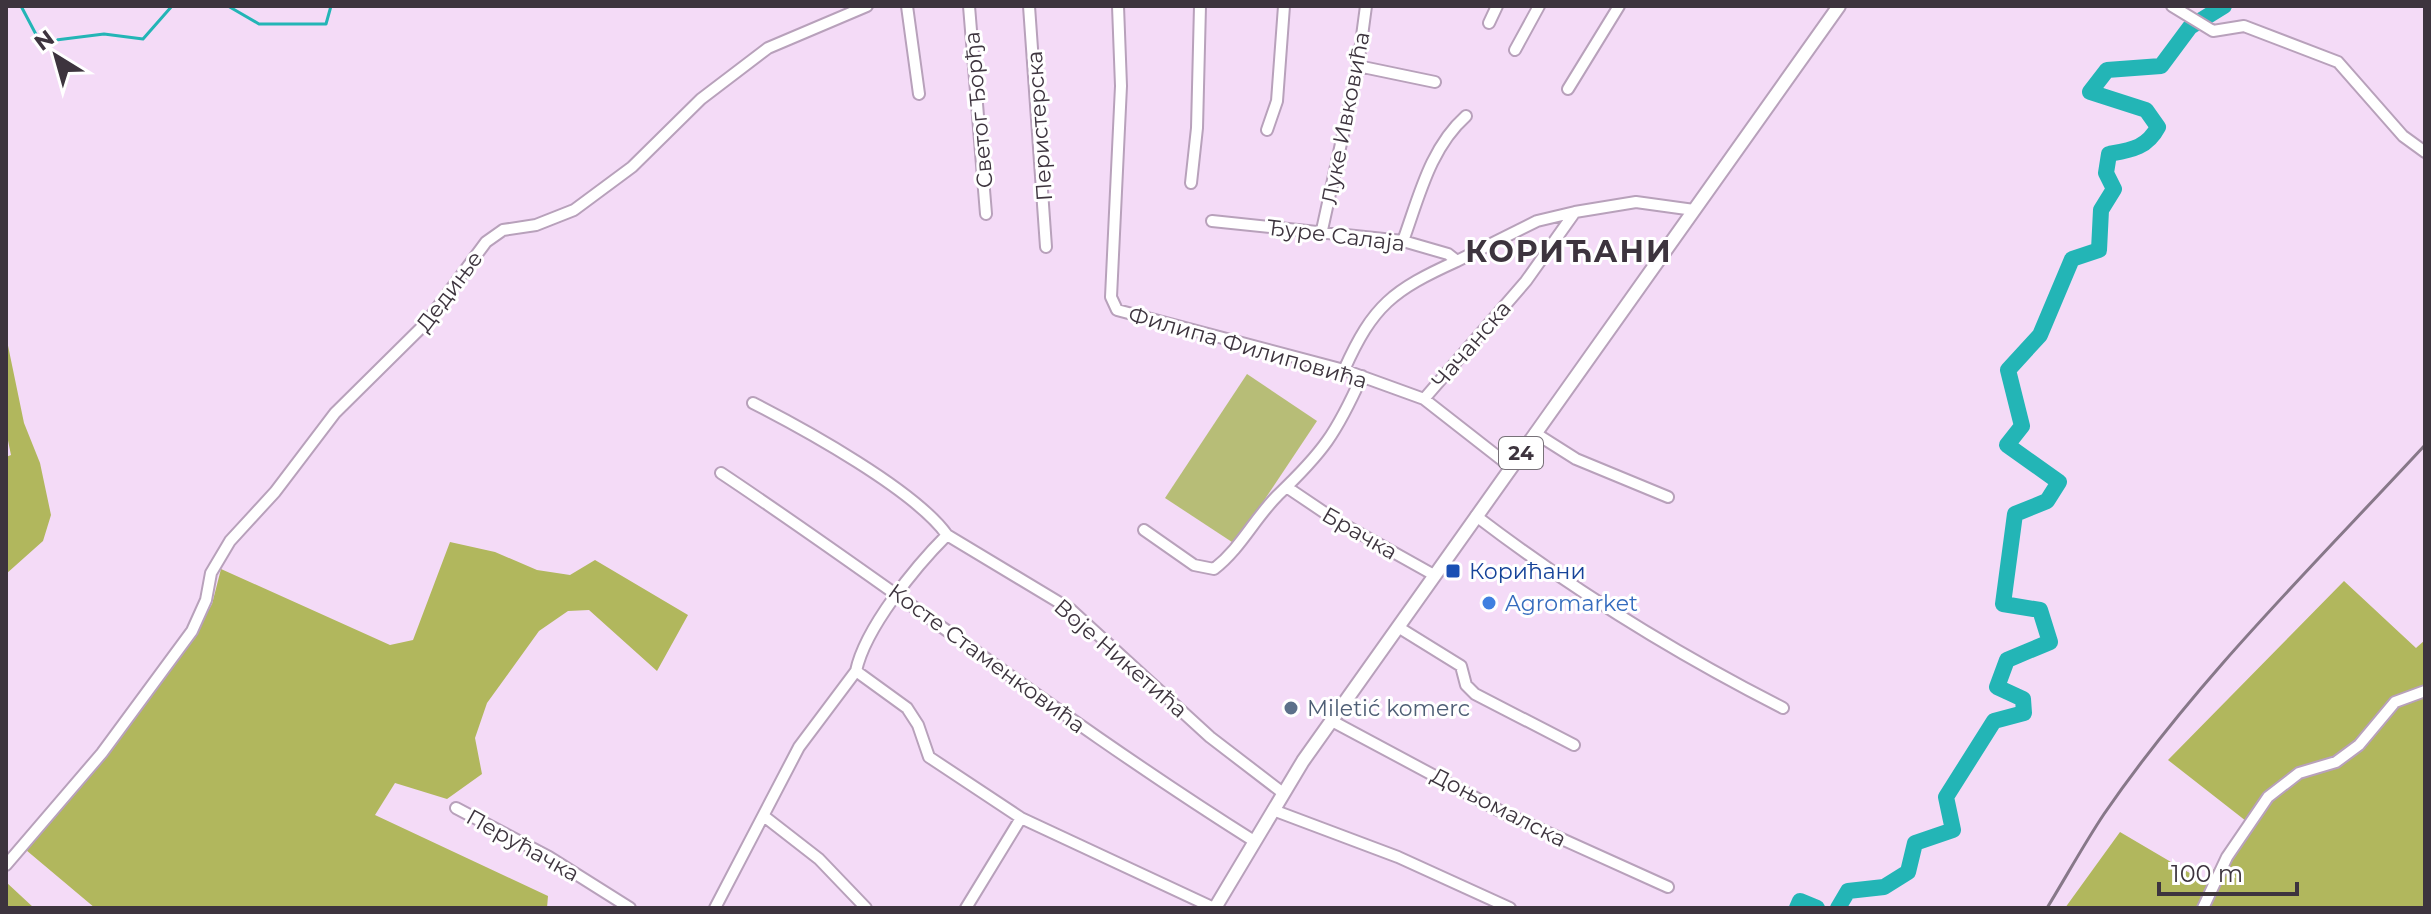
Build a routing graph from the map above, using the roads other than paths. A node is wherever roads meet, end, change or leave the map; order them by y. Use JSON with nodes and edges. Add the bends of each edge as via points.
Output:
{"nodes":[{"id":1,"x":867,"y":6,"type":"edge"},
{"id":2,"x":907,"y":6,"type":"edge"},
{"id":3,"x":969,"y":6,"type":"edge"},
{"id":4,"x":1029,"y":6,"type":"edge"},
{"id":5,"x":1118,"y":6,"type":"edge"},
{"id":6,"x":1200,"y":6,"type":"edge"},
{"id":7,"x":1284,"y":6,"type":"edge"},
{"id":8,"x":1366,"y":6,"type":"edge"},
{"id":9,"x":1497,"y":6,"type":"edge"},
{"id":10,"x":1539,"y":6,"type":"edge"},
{"id":11,"x":1619,"y":6,"type":"edge"},
{"id":12,"x":1839,"y":6,"type":"edge"},
{"id":13,"x":2172,"y":6,"type":"edge"},
{"id":14,"x":1489,"y":23,"type":"dead end"},
{"id":15,"x":1515,"y":50,"type":"dead end"},
{"id":16,"x":1358,"y":66,"type":"junction"},
{"id":17,"x":1435,"y":82,"type":"dead end"},
{"id":18,"x":1568,"y":89,"type":"dead end"},
{"id":19,"x":919,"y":94,"type":"dead end"},
{"id":20,"x":1466,"y":116,"type":"dead end"},
{"id":21,"x":1267,"y":130,"type":"dead end"},
{"id":22,"x":2425,"y":152,"type":"edge"},
{"id":23,"x":1191,"y":183,"type":"dead end"},
{"id":24,"x":1694,"y":210,"type":"junction"},
{"id":25,"x":1575,"y":212,"type":"junction"},
{"id":26,"x":986,"y":214,"type":"dead end"},
{"id":27,"x":1212,"y":221,"type":"dead end"},
{"id":28,"x":1322,"y":230,"type":"junction"},
{"id":29,"x":1403,"y":241,"type":"junction"},
{"id":30,"x":1046,"y":247,"type":"dead end"},
{"id":31,"x":1457,"y":261,"type":"junction"},
{"id":32,"x":1344,"y":370,"type":"junction"},
{"id":33,"x":1362,"y":376,"type":"junction"},
{"id":34,"x":1424,"y":399,"type":"junction"},
{"id":35,"x":753,"y":403,"type":"dead end"},
{"id":36,"x":1535,"y":433,"type":"junction"},
{"id":37,"x":1511,"y":467,"type":"junction"},
{"id":38,"x":721,"y":473,"type":"dead end"},
{"id":39,"x":1288,"y":488,"type":"junction"},
{"id":40,"x":1668,"y":497,"type":"dead end"},
{"id":41,"x":1476,"y":516,"type":"junction"},
{"id":42,"x":1144,"y":530,"type":"dead end"},
{"id":43,"x":947,"y":535,"type":"junction"},
{"id":44,"x":1434,"y":575,"type":"junction"},
{"id":45,"x":900,"y":594,"type":"junction"},
{"id":46,"x":1398,"y":627,"type":"junction"},
{"id":47,"x":856,"y":671,"type":"junction"},
{"id":48,"x":2425,"y":691,"type":"edge"},
{"id":49,"x":1783,"y":708,"type":"dead end"},
{"id":50,"x":1332,"y":721,"type":"junction"},
{"id":51,"x":1574,"y":745,"type":"dead end"},
{"id":52,"x":1283,"y":793,"type":"junction"},
{"id":53,"x":456,"y":808,"type":"dead end"},
{"id":54,"x":1273,"y":810,"type":"junction"},
{"id":55,"x":765,"y":817,"type":"junction"},
{"id":56,"x":1021,"y":818,"type":"junction"},
{"id":57,"x":1254,"y":841,"type":"junction"},
{"id":58,"x":6,"y":865,"type":"edge"},
{"id":59,"x":1668,"y":887,"type":"dead end"},
{"id":60,"x":630,"y":908,"type":"edge"},
{"id":61,"x":715,"y":908,"type":"edge"},
{"id":62,"x":866,"y":908,"type":"edge"},
{"id":63,"x":966,"y":908,"type":"edge"},
{"id":64,"x":1214,"y":908,"type":"edge"},
{"id":65,"x":1510,"y":908,"type":"edge"},
{"id":66,"x":2203,"y":908,"type":"edge"}],
"edges":[{"from":1,"to":58,"type":"street","name":"Дедиње","via":[[768,48],[574,210],[491,238],[419,332],[335,413],[230,541],[211,573],[198,621],[102,753]]},
{"from":2,"to":19,"type":"street"},
{"from":3,"to":26,"type":"street","name":"Светог Ђорђа"},
{"from":4,"to":30,"type":"street","name":"Перистерска"},
{"from":5,"to":32,"type":"street","name":"Филипа Филиповића","via":[[1121,86],[1111,297],[1117,310]]},
{"from":6,"to":23,"type":"street"},
{"from":7,"to":21,"type":"street","via":[[1277,101]]},
{"from":8,"to":16,"type":"street","name":"Луке Ивковића"},
{"from":9,"to":14,"type":"street"},
{"from":10,"to":15,"type":"street"},
{"from":11,"to":18,"type":"street"},
{"from":12,"to":24,"type":"main road","number":"24"},
{"from":13,"to":22,"type":"street","via":[[2213,31],[2244,26],[2338,62],[2403,136]]},
{"from":16,"to":17,"type":"street"},
{"from":16,"to":28,"type":"street","name":"Луке Ивковића"},
{"from":20,"to":29,"type":"street","via":[[1438,150]]},
{"from":24,"to":25,"type":"street","name":"Ђуре Салаја","via":[[1636,202]]},
{"from":24,"to":36,"type":"main road","number":"24"},
{"from":25,"to":31,"type":"street","name":"Ђуре Салаја","via":[[1537,221]]},
{"from":25,"to":34,"type":"street","name":"Чачанска","via":[[1526,281]]},
{"from":27,"to":28,"type":"street","name":"Ђуре Салаја"},
{"from":28,"to":29,"type":"street","name":"Ђуре Салаја"},
{"from":29,"to":31,"type":"street","name":"Ђуре Салаја"},
{"from":31,"to":32,"type":"street","name":"Ђуре Салаја","via":[[1421,277],[1378,308]]},
{"from":32,"to":33,"type":"street","name":"Филипа Филиповића"},
{"from":33,"to":34,"type":"street","name":"Филипа Филиповића"},
{"from":33,"to":39,"type":"street","via":[[1337,431]]},
{"from":34,"to":37,"type":"street","name":"Филипа Филиповића"},
{"from":35,"to":43,"type":"street","name":"Воје Никетића","via":[[908,499],[936,519]]},
{"from":36,"to":37,"type":"main road","number":"24"},
{"from":36,"to":40,"type":"street","via":[[1576,459]]},
{"from":37,"to":41,"type":"main road","number":"24"},
{"from":38,"to":45,"type":"street","name":"Косте Стаменковића"},
{"from":39,"to":42,"type":"street","via":[[1234,554],[1214,569],[1194,565]]},
{"from":39,"to":44,"type":"street","name":"Брачка"},
{"from":41,"to":44,"type":"main road","number":"24"},
{"from":41,"to":49,"type":"street","via":[[1545,569],[1633,625]]},
{"from":43,"to":45,"type":"street"},
{"from":43,"to":52,"type":"street","name":"Воје Никетића","via":[[1070,609],[1210,737]]},
{"from":44,"to":46,"type":"main road","number":"24"},
{"from":45,"to":47,"type":"street","via":[[859,656]]},
{"from":45,"to":57,"type":"street","name":"Косте Стаменковића","via":[[1106,744]]},
{"from":46,"to":50,"type":"main road","number":"24"},
{"from":46,"to":51,"type":"street","via":[[1461,666],[1466,685],[1475,694]]},
{"from":47,"to":55,"type":"street","via":[[799,747]]},
{"from":47,"to":56,"type":"street","via":[[907,708],[929,757]]},
{"from":48,"to":66,"type":"street","via":[[2395,702],[2359,745],[2336,762],[2299,773],[2268,797],[2227,857]]},
{"from":50,"to":52,"type":"main road","number":"24"},
{"from":50,"to":59,"type":"street","name":"Доњомалска","via":[[1502,812]]},
{"from":52,"to":54,"type":"main road","number":"24"},
{"from":53,"to":60,"type":"street","name":"Перућачка"},
{"from":54,"to":57,"type":"main road","number":"24"},
{"from":54,"to":65,"type":"street","via":[[1398,857]]},
{"from":55,"to":61,"type":"street"},
{"from":55,"to":62,"type":"street","via":[[819,859]]},
{"from":56,"to":63,"type":"street"},
{"from":56,"to":64,"type":"street"},
{"from":57,"to":64,"type":"main road","number":"24"}]}
